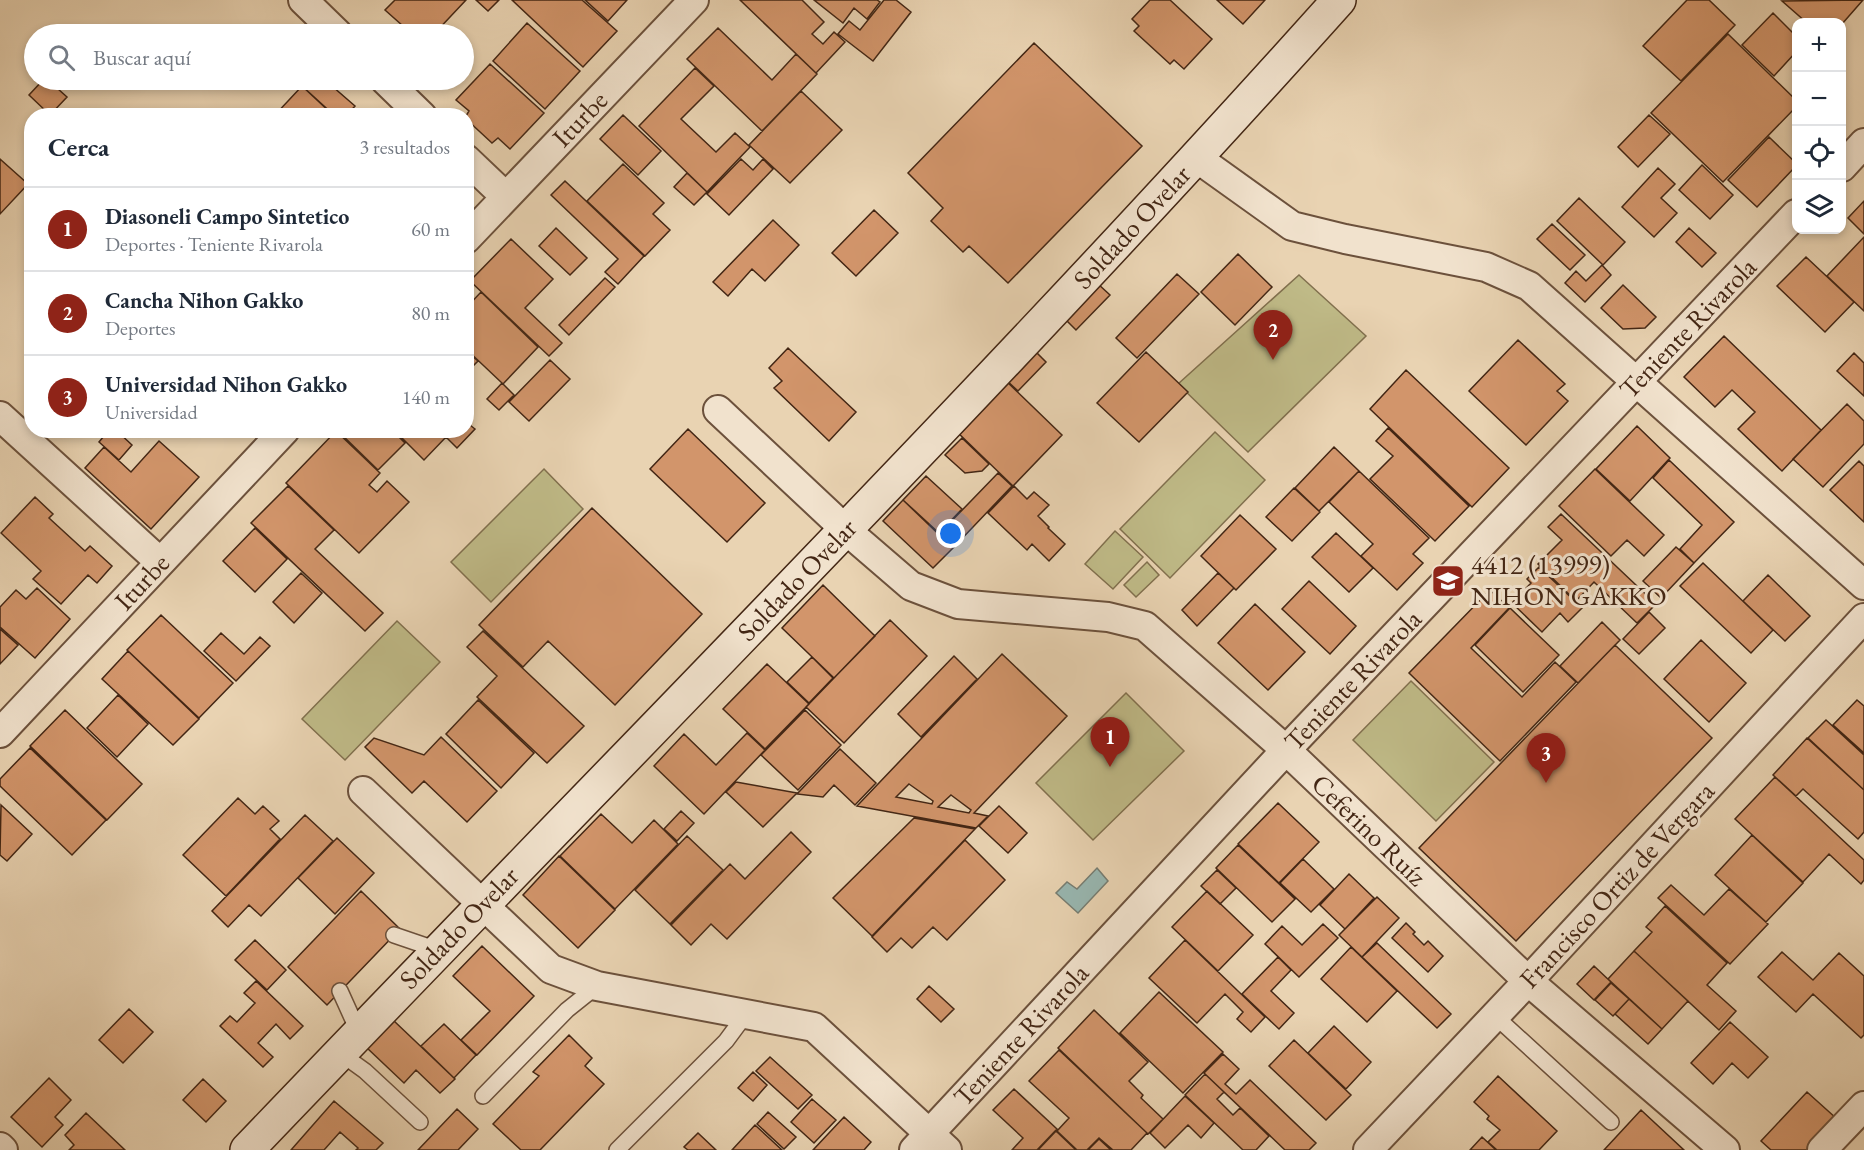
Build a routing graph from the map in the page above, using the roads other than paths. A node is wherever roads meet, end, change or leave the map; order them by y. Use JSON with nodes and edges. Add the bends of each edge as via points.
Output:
{"nodes":[{"id":1,"x":303,"y":0,"type":"edge"},
{"id":2,"x":694,"y":0,"type":"edge"},
{"id":3,"x":1339,"y":0,"type":"edge"},
{"id":4,"x":328,"y":24,"type":"edge"},
{"id":5,"x":395,"y":90,"type":"edge"},
{"id":6,"x":414,"y":108,"type":"edge"},
{"id":7,"x":1864,"y":143,"type":"edge"},
{"id":8,"x":1197,"y":158,"type":"junction"},
{"id":9,"x":1846,"y":163,"type":"edge"},
{"id":10,"x":474,"y":167,"type":"edge"},
{"id":11,"x":506,"y":197,"type":"junction"},
{"id":12,"x":1792,"y":219,"type":"edge"},
{"id":13,"x":474,"y":231,"type":"edge"},
{"id":14,"x":1636,"y":382,"type":"junction"},
{"id":15,"x":718,"y":410,"type":"dead end"},
{"id":16,"x":0,"y":416,"type":"edge"},
{"id":17,"x":24,"y":438,"type":"edge"},
{"id":18,"x":24,"y":438,"type":"edge"},
{"id":19,"x":277,"y":438,"type":"edge"},
{"id":20,"x":846,"y":530,"type":"junction"},
{"id":21,"x":160,"y":562,"type":"junction"},
{"id":22,"x":1864,"y":585,"type":"edge"},
{"id":23,"x":1864,"y":618,"type":"edge"},
{"id":24,"x":0,"y":733,"type":"edge"},
{"id":25,"x":1286,"y":750,"type":"junction"},
{"id":26,"x":363,"y":791,"type":"dead end"},
{"id":27,"x":481,"y":905,"type":"junction"},
{"id":28,"x":394,"y":935,"type":"dead end"},
{"id":29,"x":438,"y":950,"type":"junction"},
{"id":30,"x":1528,"y":981,"type":"junction"},
{"id":31,"x":597,"y":986,"type":"junction"},
{"id":32,"x":340,"y":991,"type":"dead end"},
{"id":33,"x":746,"y":1014,"type":"junction"},
{"id":34,"x":1495,"y":1016,"type":"junction"},
{"id":35,"x":350,"y":1043,"type":"junction"},
{"id":36,"x":483,"y":1096,"type":"dead end"},
{"id":37,"x":1864,"y":1106,"type":"edge"},
{"id":38,"x":420,"y":1122,"type":"dead end"},
{"id":39,"x":1611,"y":1122,"type":"dead end"},
{"id":40,"x":931,"y":1145,"type":"edge"},
{"id":41,"x":247,"y":1150,"type":"edge"},
{"id":42,"x":617,"y":1150,"type":"edge"},
{"id":43,"x":1368,"y":1150,"type":"edge"},
{"id":44,"x":1725,"y":1150,"type":"edge"},
{"id":45,"x":1822,"y":1150,"type":"edge"}],
"edges":[{"from":1,"to":4,"type":"street"},
{"from":2,"to":11,"type":"street","name":"Iturbe"},
{"from":3,"to":8,"type":"main road","name":"Soldado Ovelar"},
{"from":5,"to":6,"type":"street"},
{"from":7,"to":9,"type":"street"},
{"from":8,"to":14,"type":"street","via":[[1292,226],[1486,267],[1529,286]]},
{"from":8,"to":20,"type":"main road","name":"Soldado Ovelar"},
{"from":10,"to":11,"type":"street"},
{"from":11,"to":13,"type":"street","name":"Iturbe"},
{"from":12,"to":14,"type":"street","name":"Teniente Rivarola"},
{"from":14,"to":22,"type":"street"},
{"from":14,"to":25,"type":"street","name":"Teniente Rivarola"},
{"from":15,"to":20,"type":"street","name":"Ceferino Ruíz"},
{"from":16,"to":18,"type":"street"},
{"from":17,"to":21,"type":"street"},
{"from":19,"to":21,"type":"street","name":"Iturbe"},
{"from":20,"to":25,"type":"street","name":"Ceferino Ruíz","via":[[911,586],[958,604],[1108,617],[1145,626]]},
{"from":20,"to":27,"type":"main road","name":"Soldado Ovelar"},
{"from":21,"to":24,"type":"street","name":"Iturbe"},
{"from":23,"to":30,"type":"street","name":"Francisco Ortiz de Vergara"},
{"from":25,"to":30,"type":"street","name":"Ceferino Ruíz"},
{"from":25,"to":40,"type":"street","name":"Teniente Rivarola"},
{"from":26,"to":27,"type":"street"},
{"from":27,"to":29,"type":"main road","name":"Soldado Ovelar"},
{"from":27,"to":31,"type":"street","via":[[551,969]]},
{"from":28,"to":29,"type":"lane"},
{"from":29,"to":35,"type":"main road","name":"Soldado Ovelar"},
{"from":30,"to":34,"type":"street","name":"Francisco Ortiz de Vergara"},
{"from":30,"to":44,"type":"street","name":"Ceferino Ruíz"},
{"from":31,"to":33,"type":"street"},
{"from":31,"to":36,"type":"lane","via":[[567,1010]]},
{"from":32,"to":35,"type":"lane"},
{"from":33,"to":40,"type":"street","via":[[814,1027]]},
{"from":33,"to":42,"type":"lane","via":[[726,1041]]},
{"from":34,"to":39,"type":"lane"},
{"from":34,"to":43,"type":"street","name":"Francisco Ortiz de Vergara"},
{"from":35,"to":38,"type":"lane","via":[[365,1071]]},
{"from":35,"to":41,"type":"main road","name":"Soldado Ovelar"},
{"from":37,"to":45,"type":"street"}]}
